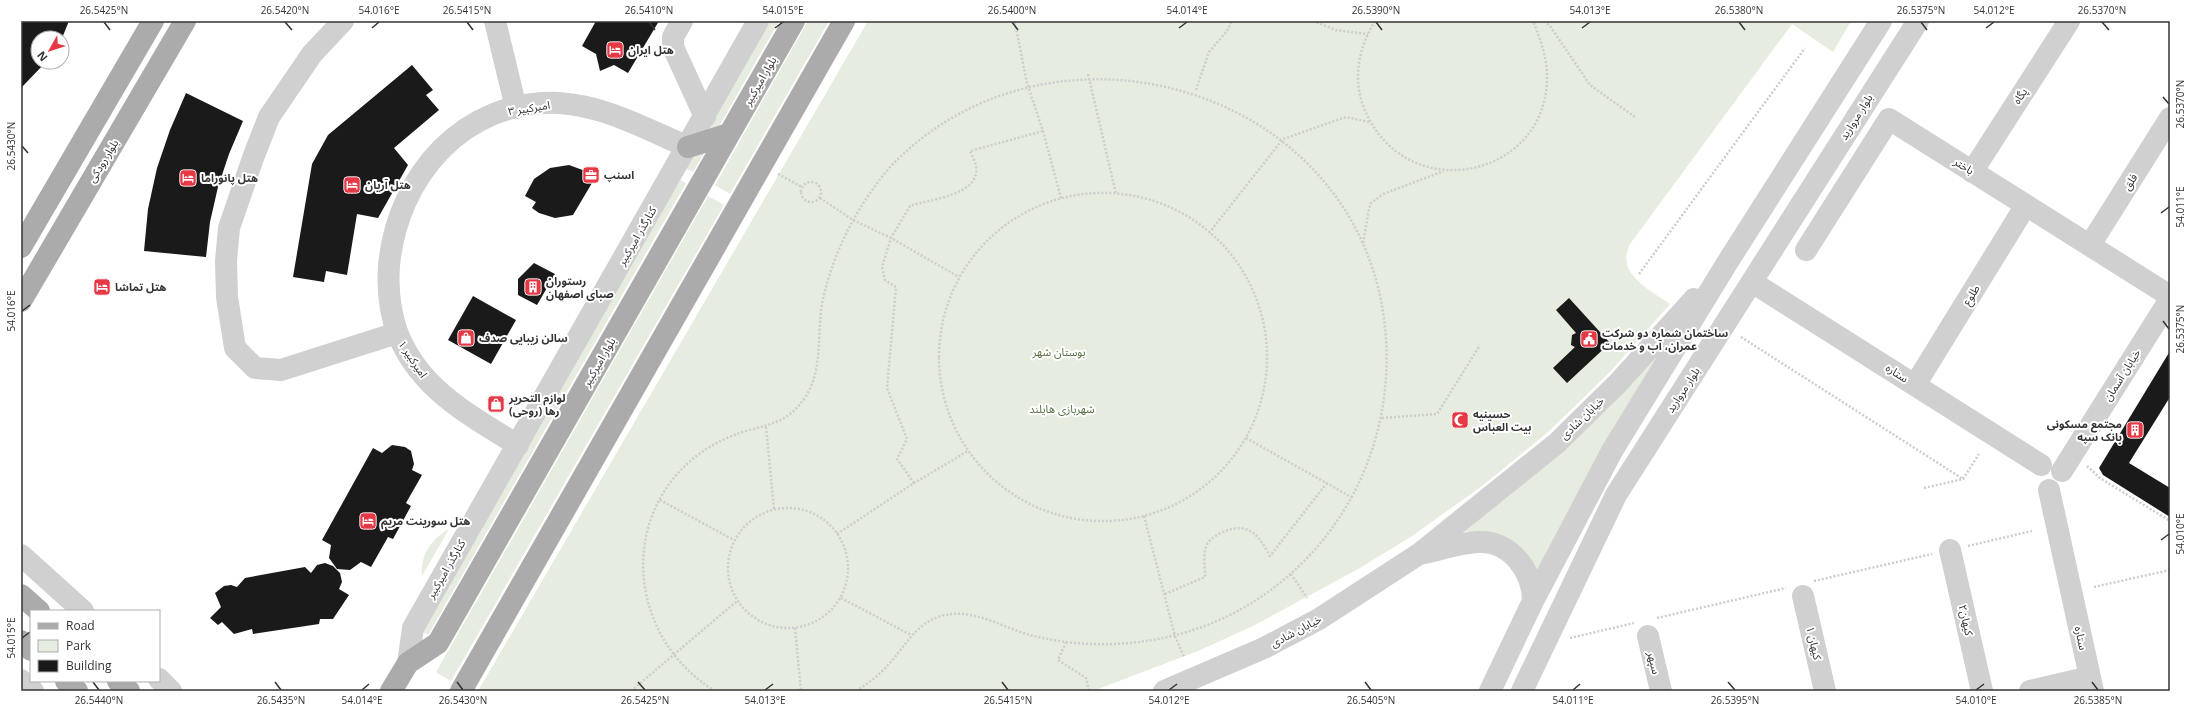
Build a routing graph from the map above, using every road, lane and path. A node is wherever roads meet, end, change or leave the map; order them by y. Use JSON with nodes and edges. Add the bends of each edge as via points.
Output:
{"nodes":[{"id":1,"x":153,"y":21,"type":"edge"},
{"id":2,"x":185,"y":21,"type":"edge"},
{"id":3,"x":342,"y":21,"type":"edge"},
{"id":4,"x":495,"y":21,"type":"edge"},
{"id":5,"x":682,"y":21,"type":"edge"},
{"id":6,"x":758,"y":21,"type":"edge"},
{"id":7,"x":794,"y":21,"type":"edge"},
{"id":8,"x":844,"y":21,"type":"edge"},
{"id":9,"x":1011,"y":21,"type":"edge"},
{"id":10,"x":1232,"y":21,"type":"edge"},
{"id":11,"x":1313,"y":21,"type":"edge"},
{"id":12,"x":1376,"y":21,"type":"edge"},
{"id":13,"x":1533,"y":21,"type":"edge"},
{"id":14,"x":1544,"y":21,"type":"edge"},
{"id":15,"x":1881,"y":21,"type":"edge"},
{"id":16,"x":1918,"y":21,"type":"edge"},
{"id":17,"x":2069,"y":21,"type":"edge"},
{"id":18,"x":1368,"y":34,"type":"junction"},
{"id":19,"x":1805,"y":48,"type":"dead end"},
{"id":20,"x":1849,"y":72,"type":"junction"},
{"id":21,"x":1088,"y":74,"type":"junction"},
{"id":22,"x":1092,"y":74,"type":"dead end"},
{"id":23,"x":1082,"y":75,"type":"dead end"},
{"id":24,"x":1034,"y":82,"type":"dead end"},
{"id":25,"x":1027,"y":83,"type":"junction"},
{"id":26,"x":1878,"y":83,"type":"junction"},
{"id":27,"x":1020,"y":85,"type":"dead end"},
{"id":28,"x":1189,"y":88,"type":"dead end"},
{"id":29,"x":1196,"y":90,"type":"junction"},
{"id":30,"x":1202,"y":92,"type":"dead end"},
{"id":31,"x":976,"y":103,"type":"dead end"},
{"id":32,"x":516,"y":108,"type":"junction"},
{"id":33,"x":1250,"y":116,"type":"dead end"},
{"id":34,"x":705,"y":117,"type":"junction"},
{"id":35,"x":1635,"y":117,"type":"dead end"},
{"id":36,"x":2170,"y":118,"type":"edge"},
{"id":37,"x":1370,"y":122,"type":"junction"},
{"id":38,"x":1043,"y":131,"type":"junction"},
{"id":39,"x":729,"y":134,"type":"junction"},
{"id":40,"x":1283,"y":139,"type":"junction"},
{"id":41,"x":688,"y":147,"type":"junction"},
{"id":42,"x":761,"y":166,"type":"junction"},
{"id":43,"x":1444,"y":171,"type":"junction"},
{"id":44,"x":1972,"y":172,"type":"junction"},
{"id":45,"x":802,"y":187,"type":"junction"},
{"id":46,"x":1116,"y":194,"type":"junction"},
{"id":47,"x":820,"y":198,"type":"junction"},
{"id":48,"x":1061,"y":198,"type":"junction"},
{"id":49,"x":403,"y":205,"type":"joint"},
{"id":50,"x":2026,"y":206,"type":"junction"},
{"id":51,"x":853,"y":220,"type":"junction"},
{"id":52,"x":1209,"y":233,"type":"junction"},
{"id":53,"x":891,"y":238,"type":"junction"},
{"id":54,"x":1363,"y":243,"type":"junction"},
{"id":55,"x":2090,"y":246,"type":"junction"},
{"id":56,"x":21,"y":247,"type":"edge"},
{"id":57,"x":1806,"y":250,"type":"dead end"},
{"id":58,"x":1728,"y":263,"type":"junction"},
{"id":59,"x":1639,"y":274,"type":"dead end"},
{"id":60,"x":959,"y":277,"type":"junction"},
{"id":61,"x":1752,"y":282,"type":"junction"},
{"id":62,"x":2170,"y":297,"type":"edge"},
{"id":63,"x":21,"y":301,"type":"edge"},
{"id":64,"x":397,"y":333,"type":"junction"},
{"id":65,"x":1741,"y":337,"type":"dead end"},
{"id":66,"x":1480,"y":345,"type":"dead end"},
{"id":67,"x":1915,"y":385,"type":"junction"},
{"id":68,"x":1382,"y":418,"type":"junction"},
{"id":69,"x":766,"y":427,"type":"junction"},
{"id":70,"x":1246,"y":438,"type":"junction"},
{"id":71,"x":518,"y":445,"type":"junction"},
{"id":72,"x":968,"y":451,"type":"junction"},
{"id":73,"x":1979,"y":454,"type":"dead end"},
{"id":74,"x":2087,"y":466,"type":"dead end"},
{"id":75,"x":2052,"y":468,"type":"junction"},
{"id":76,"x":1963,"y":479,"type":"junction"},
{"id":77,"x":914,"y":482,"type":"junction"},
{"id":78,"x":1327,"y":483,"type":"junction"},
{"id":79,"x":1924,"y":488,"type":"dead end"},
{"id":80,"x":1353,"y":498,"type":"junction"},
{"id":81,"x":660,"y":500,"type":"junction"},
{"id":82,"x":774,"y":509,"type":"junction"},
{"id":83,"x":1144,"y":516,"type":"junction"},
{"id":84,"x":2170,"y":521,"type":"edge"},
{"id":85,"x":2032,"y":531,"type":"dead end"},
{"id":86,"x":837,"y":534,"type":"junction"},
{"id":87,"x":734,"y":540,"type":"junction"},
{"id":88,"x":1950,"y":550,"type":"joint"},
{"id":89,"x":1419,"y":554,"type":"junction"},
{"id":90,"x":21,"y":556,"type":"edge"},
{"id":91,"x":2170,"y":570,"type":"edge"},
{"id":92,"x":1291,"y":574,"type":"junction"},
{"id":93,"x":2094,"y":587,"type":"dead end"},
{"id":94,"x":1165,"y":594,"type":"junction"},
{"id":95,"x":21,"y":595,"type":"edge"},
{"id":96,"x":1803,"y":596,"type":"dead end"},
{"id":97,"x":841,"y":598,"type":"junction"},
{"id":98,"x":1308,"y":598,"type":"dead end"},
{"id":99,"x":737,"y":600,"type":"junction"},
{"id":100,"x":1533,"y":601,"type":"junction"},
{"id":101,"x":38,"y":610,"type":"edge"},
{"id":102,"x":82,"y":610,"type":"edge"},
{"id":103,"x":1630,"y":624,"type":"dead end"},
{"id":104,"x":795,"y":628,"type":"junction"},
{"id":105,"x":911,"y":635,"type":"junction"},
{"id":106,"x":1176,"y":636,"type":"junction"},
{"id":107,"x":1648,"y":636,"type":"dead end"},
{"id":108,"x":1570,"y":638,"type":"dead end"},
{"id":109,"x":21,"y":641,"type":"edge"},
{"id":110,"x":1066,"y":642,"type":"junction"},
{"id":111,"x":30,"y":649,"type":"edge"},
{"id":112,"x":673,"y":655,"type":"junction"},
{"id":113,"x":1184,"y":657,"type":"dead end"},
{"id":114,"x":408,"y":663,"type":"junction"},
{"id":115,"x":21,"y":680,"type":"edge"},
{"id":116,"x":160,"y":680,"type":"edge"},
{"id":117,"x":67,"y":682,"type":"edge"},
{"id":118,"x":119,"y":682,"type":"edge"},
{"id":119,"x":2092,"y":684,"type":"edge"},
{"id":120,"x":33,"y":691,"type":"edge"},
{"id":121,"x":77,"y":691,"type":"edge"},
{"id":122,"x":129,"y":691,"type":"edge"},
{"id":123,"x":171,"y":691,"type":"edge"},
{"id":124,"x":392,"y":691,"type":"edge"},
{"id":125,"x":460,"y":691,"type":"edge"},
{"id":126,"x":631,"y":691,"type":"edge"},
{"id":127,"x":715,"y":691,"type":"edge"},
{"id":128,"x":801,"y":691,"type":"edge"},
{"id":129,"x":856,"y":691,"type":"edge"},
{"id":130,"x":1089,"y":691,"type":"edge"},
{"id":131,"x":1164,"y":691,"type":"edge"},
{"id":132,"x":1490,"y":691,"type":"edge"},
{"id":133,"x":1522,"y":691,"type":"edge"},
{"id":134,"x":1661,"y":691,"type":"edge"},
{"id":135,"x":1825,"y":691,"type":"edge"},
{"id":136,"x":1982,"y":691,"type":"edge"},
{"id":137,"x":2030,"y":691,"type":"edge"}],
"edges":[{"from":1,"to":56,"type":"main road"},
{"from":2,"to":63,"type":"main road","name":"بلوار رودکی"},
{"from":3,"to":64,"type":"street","via":[[312,54],[269,117],[229,228],[226,261],[227,297],[235,348],[255,368],[281,370]]},
{"from":4,"to":32,"type":"street"},
{"from":5,"to":34,"type":"street","via":[[673,37],[673,47]]},
{"from":6,"to":34,"type":"street","name":"کنارگذر امیرکبیر"},
{"from":7,"to":39,"type":"main road","name":"بلوار امیرکبیر"},
{"from":8,"to":42,"type":"main road"},
{"from":9,"to":25,"type":"path","via":[[1015,23]]},
{"from":10,"to":29,"type":"path","via":[[1209,52]]},
{"from":11,"to":18,"type":"path","via":[[1336,30]]},
{"from":12,"to":18,"type":"path"},
{"from":13,"to":43,"type":"path","via":[[1544,51],[1547,74],[1545,97],[1538,118],[1525,138],[1508,153],[1488,164],[1466,170]]},
{"from":14,"to":35,"type":"path","via":[[1550,26],[1590,86]]},
{"from":15,"to":20,"type":"street"},
{"from":16,"to":26,"type":"street","name":"بلوار مروارید"},
{"from":17,"to":44,"type":"street","name":"پگاه"},
{"from":18,"to":37,"type":"path","via":[[1360,55],[1358,78],[1361,101]]},
{"from":19,"to":59,"type":"path"},
{"from":20,"to":26,"type":"street","via":[[1857,64],[1868,64],[1877,72]]},
{"from":20,"to":58,"type":"street"},
{"from":21,"to":22,"type":"path"},
{"from":21,"to":23,"type":"path"},
{"from":21,"to":46,"type":"path"},
{"from":24,"to":25,"type":"path"},
{"from":25,"to":27,"type":"path"},
{"from":25,"to":38,"type":"path"},
{"from":26,"to":61,"type":"street","name":"بلوار مروارید"},
{"from":28,"to":29,"type":"path"},
{"from":29,"to":30,"type":"path"},
{"from":31,"to":51,"type":"path","via":[[916,142],[876,185]]},
{"from":32,"to":41,"type":"street","name":"امیرکبیر ۳","via":[[558,103],[600,109]]},
{"from":32,"to":49,"type":"street","name":"امیرکبیر ۳","via":[[480,121],[448,143],[422,171]]},
{"from":33,"to":40,"type":"path"},
{"from":34,"to":41,"type":"street","name":"کنارگذر امیرکبیر"},
{"from":36,"to":55,"type":"street","name":"فلق"},
{"from":37,"to":40,"type":"path","via":[[1346,117]]},
{"from":37,"to":43,"type":"path","via":[[1383,141],[1401,155],[1421,165]]},
{"from":38,"to":48,"type":"path"},
{"from":38,"to":53,"type":"path","via":[[970,151],[976,167],[969,185],[960,193],[910,206]]},
{"from":39,"to":41,"type":"main road"},
{"from":39,"to":114,"type":"main road","name":"بلوار امیرکبیر","via":[[438,643]]},
{"from":40,"to":52,"type":"path"},
{"from":40,"to":54,"type":"path","via":[[1308,162],[1329,187],[1348,214]]},
{"from":41,"to":71,"type":"street","name":"کنارگذر امیرکبیر"},
{"from":42,"to":45,"type":"path"},
{"from":42,"to":125,"type":"main road"},
{"from":43,"to":54,"type":"path","via":[[1390,191],[1370,204]]},
{"from":44,"to":50,"type":"street","name":"باختر"},
{"from":44,"to":57,"type":"street","name":"باختر","via":[[1889,119]]},
{"from":45,"to":47,"type":"path","via":[[802,196],[806,201],[812,202]]},
{"from":45,"to":47,"type":"path","via":[[808,183],[817,184],[821,190]]},
{"from":46,"to":48,"type":"path","via":[[1080,194]]},
{"from":46,"to":52,"type":"path","via":[[1158,203],[1193,221]]},
{"from":47,"to":51,"type":"path"},
{"from":48,"to":60,"type":"path","via":[[1040,205],[1002,227],[986,242]]},
{"from":49,"to":64,"type":"street","name":"امیرکبیر ۱","via":[[391,251],[388,278]]},
{"from":50,"to":55,"type":"street","name":"باختر"},
{"from":50,"to":67,"type":"street","name":"طلوع"},
{"from":51,"to":53,"type":"path"},
{"from":51,"to":69,"type":"path","via":[[841,245],[823,303],[817,370],[811,386],[795,410]]},
{"from":52,"to":70,"type":"path","via":[[1230,255],[1250,286],[1259,307],[1264,329],[1266,374],[1263,396]]},
{"from":53,"to":60,"type":"path"},
{"from":53,"to":77,"type":"path","via":[[882,267],[886,280],[896,287],[887,388],[907,439],[897,459]]},
{"from":54,"to":68,"type":"path","via":[[1383,306],[1387,339],[1388,372]]},
{"from":55,"to":62,"type":"street","name":"باختر"},
{"from":58,"to":89,"type":"street","name":"خیابان شادی","via":[[1589,413],[1524,471]]},
{"from":58,"to":100,"type":"street","via":[[1612,450]]},
{"from":60,"to":72,"type":"path","via":[[944,318],[939,363],[947,407]]},
{"from":61,"to":67,"type":"street","name":"ستاره"},
{"from":61,"to":133,"type":"street","name":"بلوار مروارید","via":[[1616,495]]},
{"from":62,"to":75,"type":"street","name":"خیابان آسمان"},
{"from":64,"to":71,"type":"street","name":"امیرکبیر ۱","via":[[422,375],[468,413]]},
{"from":65,"to":76,"type":"path"},
{"from":66,"to":68,"type":"path","via":[[1437,414]]},
{"from":67,"to":75,"type":"street","name":"ستاره"},
{"from":68,"to":80,"type":"path","via":[[1367,468]]},
{"from":69,"to":81,"type":"path","via":[[731,436],[702,452],[678,474]]},
{"from":69,"to":82,"type":"path"},
{"from":70,"to":78,"type":"path"},
{"from":70,"to":83,"type":"path","via":[[1236,454],[1211,482],[1179,503]]},
{"from":71,"to":114,"type":"street","name":"کنارگذر امیرکبیر","via":[[413,628]]},
{"from":72,"to":77,"type":"path"},
{"from":72,"to":83,"type":"path","via":[[995,481],[1026,502],[1045,510],[1064,516],[1104,521]]},
{"from":73,"to":76,"type":"path"},
{"from":74,"to":84,"type":"path","via":[[2100,478]]},
{"from":75,"to":119,"type":"street","name":"ستاره","via":[[2036,473],[2036,480],[2038,485],[2049,490]]},
{"from":76,"to":79,"type":"path"},
{"from":77,"to":86,"type":"path"},
{"from":78,"to":80,"type":"path"},
{"from":78,"to":94,"type":"path","via":[[1270,556],[1259,536],[1253,532],[1242,527],[1223,532],[1208,544],[1205,553],[1205,577]]},
{"from":80,"to":92,"type":"path","via":[[1315,551]]},
{"from":81,"to":87,"type":"path"},
{"from":81,"to":112,"type":"path","via":[[646,538],[644,583],[658,632]]},
{"from":82,"to":86,"type":"path","via":[[789,508],[816,515]]},
{"from":82,"to":87,"type":"path","via":[[755,517]]},
{"from":83,"to":94,"type":"path"},
{"from":85,"to":88,"type":"path"},
{"from":86,"to":97,"type":"path","via":[[844,546],[848,567]]},
{"from":87,"to":99,"type":"path","via":[[728,565],[730,583]]},
{"from":88,"to":136,"type":"street","name":"کیهان۲"},
{"from":89,"to":100,"type":"street","name":"خیابان شادی","via":[[1480,541],[1493,544],[1516,557],[1524,567],[1530,579]]},
{"from":89,"to":131,"type":"street","name":"خیابان شادی","via":[[1319,620],[1250,654]]},
{"from":90,"to":102,"type":"street"},
{"from":91,"to":93,"type":"path"},
{"from":92,"to":98,"type":"path"},
{"from":92,"to":106,"type":"path","via":[[1265,595],[1237,612],[1207,626]]},
{"from":94,"to":106,"type":"path"},
{"from":95,"to":101,"type":"main road"},
{"from":96,"to":135,"type":"street","name":"کیهان ۱"},
{"from":97,"to":104,"type":"path","via":[[822,618],[809,625]]},
{"from":97,"to":105,"type":"path"},
{"from":99,"to":104,"type":"path","via":[[756,620],[768,625]]},
{"from":99,"to":112,"type":"path"},
{"from":100,"to":132,"type":"street"},
{"from":103,"to":108,"type":"path"},
{"from":104,"to":128,"type":"path"},
{"from":105,"to":110,"type":"path","via":[[920,627],[942,616],[967,614],[1045,639]]},
{"from":105,"to":129,"type":"path","via":[[893,661]]},
{"from":106,"to":110,"type":"path","via":[[1111,645]]},
{"from":106,"to":113,"type":"path"},
{"from":107,"to":134,"type":"street","name":"سپهر"},
{"from":109,"to":111,"type":"main road"},
{"from":110,"to":130,"type":"path","via":[[1058,660],[1086,678]]},
{"from":112,"to":126,"type":"path"},
{"from":112,"to":127,"type":"path","via":[[690,673]]},
{"from":114,"to":124,"type":"main road","name":"بلوار امیرکبیر"},
{"from":115,"to":120,"type":"street"},
{"from":116,"to":123,"type":"street"},
{"from":117,"to":121,"type":"main road"},
{"from":118,"to":122,"type":"main road"},
{"from":119,"to":137,"type":"street"}]}
